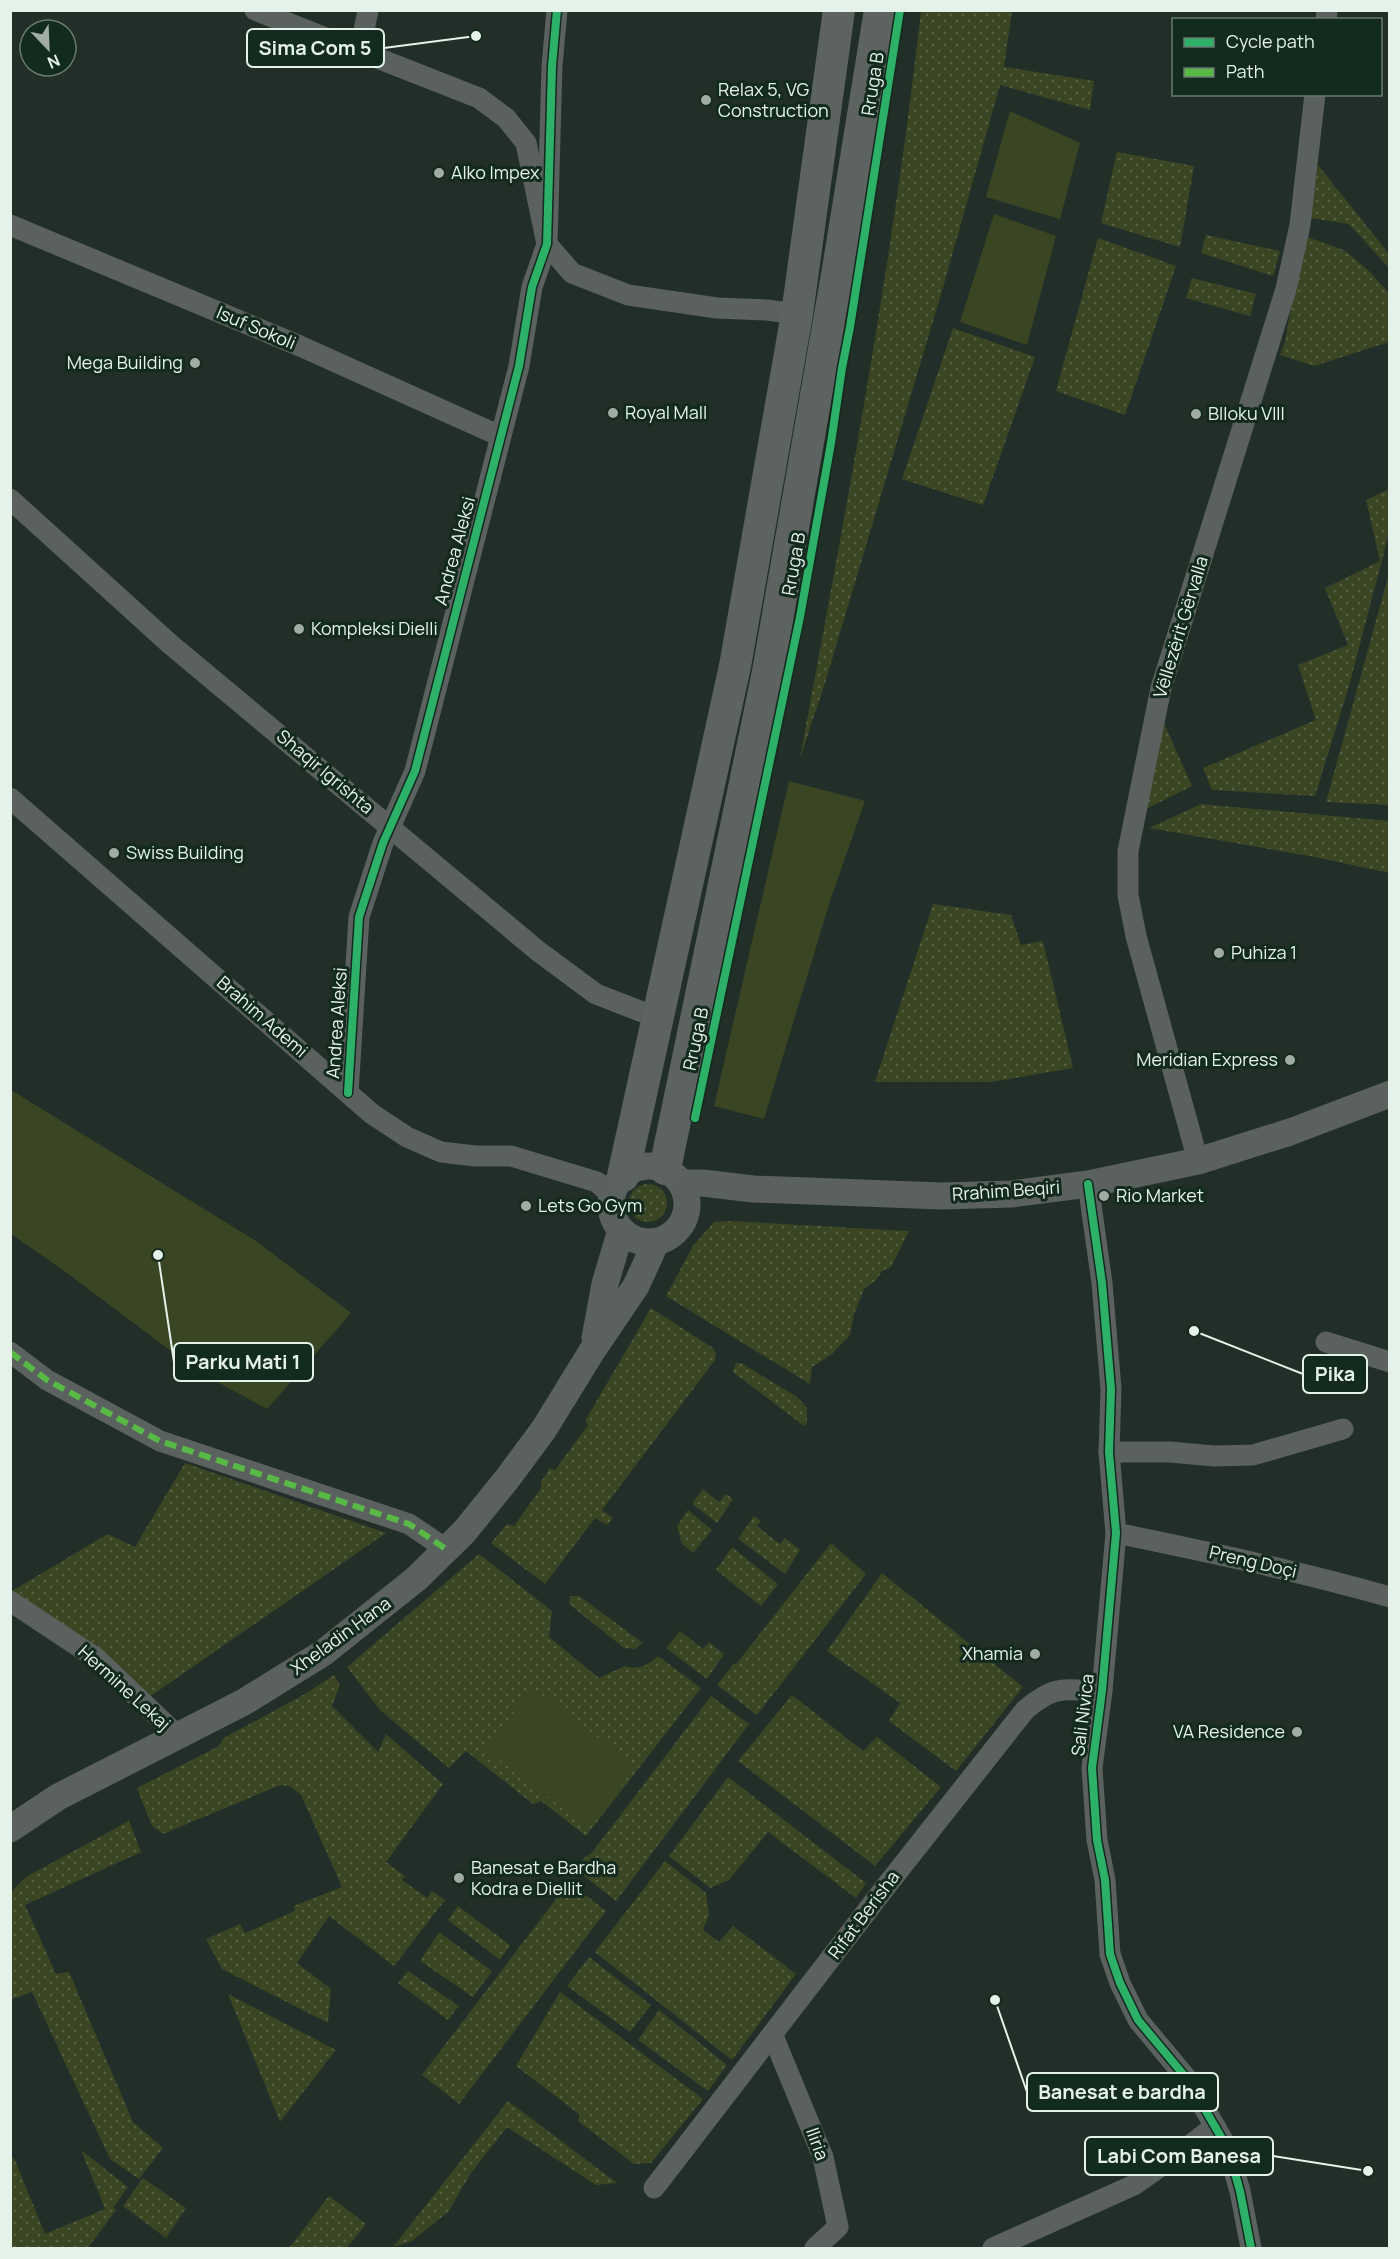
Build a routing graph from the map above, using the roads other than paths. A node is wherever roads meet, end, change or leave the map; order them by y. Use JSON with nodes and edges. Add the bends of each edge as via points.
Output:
{"nodes":[{"id":1,"x":255,"y":10,"type":"edge"},
{"id":2,"x":368,"y":10,"type":"edge"},
{"id":3,"x":557,"y":10,"type":"edge"},
{"id":4,"x":839,"y":10,"type":"edge"},
{"id":5,"x":880,"y":10,"type":"edge"},
{"id":6,"x":360,"y":51,"type":"junction"},
{"id":7,"x":1315,"y":96,"type":"edge"},
{"id":8,"x":10,"y":225,"type":"edge"},
{"id":9,"x":547,"y":244,"type":"junction"},
{"id":10,"x":797,"y":314,"type":"junction"},
{"id":11,"x":500,"y":436,"type":"junction"},
{"id":12,"x":10,"y":499,"type":"edge"},
{"id":13,"x":10,"y":798,"type":"edge"},
{"id":14,"x":390,"y":827,"type":"junction"},
{"id":15,"x":658,"y":1018,"type":"junction"},
{"id":16,"x":348,"y":1093,"type":"junction"},
{"id":17,"x":1389,"y":1094,"type":"edge"},
{"id":18,"x":1198,"y":1161,"type":"junction"},
{"id":19,"x":674,"y":1176,"type":"junction"},
{"id":20,"x":1088,"y":1184,"type":"junction"},
{"id":21,"x":617,"y":1186,"type":"junction"},
{"id":22,"x":753,"y":1189,"type":"junction"},
{"id":23,"x":685,"y":1219,"type":"junction"},
{"id":24,"x":621,"y":1230,"type":"junction"},
{"id":25,"x":656,"y":1242,"type":"junction"},
{"id":26,"x":1326,"y":1342,"type":"dead end"},
{"id":27,"x":592,"y":1350,"type":"junction"},
{"id":28,"x":10,"y":1353,"type":"edge"},
{"id":29,"x":1389,"y":1362,"type":"edge"},
{"id":30,"x":1343,"y":1429,"type":"dead end"},
{"id":31,"x":1109,"y":1452,"type":"junction"},
{"id":32,"x":1116,"y":1533,"type":"junction"},
{"id":33,"x":446,"y":1549,"type":"junction"},
{"id":34,"x":1389,"y":1598,"type":"edge"},
{"id":35,"x":10,"y":1601,"type":"edge"},
{"id":36,"x":1102,"y":1691,"type":"junction"},
{"id":37,"x":178,"y":1736,"type":"junction"},
{"id":38,"x":10,"y":1829,"type":"edge"},
{"id":39,"x":773,"y":2036,"type":"junction"},
{"id":40,"x":1215,"y":2126,"type":"junction"},
{"id":41,"x":654,"y":2188,"type":"dead end"},
{"id":42,"x":815,"y":2248,"type":"edge"},
{"id":43,"x":993,"y":2248,"type":"edge"},
{"id":44,"x":1251,"y":2248,"type":"edge"}],
"edges":[{"from":1,"to":6,"type":"street"},
{"from":2,"to":6,"type":"street"},
{"from":3,"to":9,"type":"street","name":"Andrea Aleksi"},
{"from":4,"to":10,"type":"main road"},
{"from":5,"to":19,"type":"main road","name":"Rruga B","via":[[768,672]]},
{"from":6,"to":9,"type":"street","via":[[479,98],[506,118],[526,142]]},
{"from":7,"to":18,"type":"street","name":"Vëllezërit Gërvalla","via":[[1300,225],[1286,289],[1161,688],[1128,851],[1128,895],[1136,936]]},
{"from":8,"to":11,"type":"street","name":"Isuf Sokoli","via":[[300,346]]},
{"from":9,"to":10,"type":"street","via":[[572,273],[628,295]]},
{"from":9,"to":11,"type":"street","name":"Andrea Aleksi","via":[[532,287],[519,366]]},
{"from":10,"to":15,"type":"main road","via":[[735,666]]},
{"from":11,"to":14,"type":"street","name":"Andrea Aleksi","via":[[415,771]]},
{"from":12,"to":14,"type":"street","name":"Shaqir Igrishta","via":[[170,644]]},
{"from":13,"to":16,"type":"street","name":"Brahim Ademi"},
{"from":14,"to":15,"type":"street","name":"Shaqir Igrishta","via":[[580,983],[596,994]]},
{"from":14,"to":16,"type":"street","name":"Andrea Aleksi","via":[[359,918]]},
{"from":15,"to":21,"type":"main road"},
{"from":16,"to":21,"type":"street","name":"Brahim Ademi","via":[[407,1137],[441,1152],[511,1156]]},
{"from":17,"to":18,"type":"street","name":"Rrahim Beqiri","via":[[1290,1132]]},
{"from":18,"to":20,"type":"street","name":"Rrahim Beqiri"},
{"from":19,"to":21,"type":"street","via":[[654,1166],[643,1166],[632,1169]]},
{"from":19,"to":22,"type":"street","name":"Rrahim Beqiri"},
{"from":19,"to":23,"type":"street","name":"Rruga B","via":[[687,1195]]},
{"from":20,"to":22,"type":"street","name":"Rrahim Beqiri","via":[[1012,1194],[942,1196]]},
{"from":20,"to":31,"type":"street","name":"Sali Nivica","via":[[1111,1389]]},
{"from":21,"to":24,"type":"street","via":[[611,1208]]},
{"from":22,"to":23,"type":"street","name":"Rrahim Beqiri","via":[[709,1204]]},
{"from":23,"to":25,"type":"street","via":[[668,1238]]},
{"from":24,"to":25,"type":"street","via":[[637,1240]]},
{"from":24,"to":27,"type":"street","name":"Xheladin Hana"},
{"from":25,"to":27,"type":"street","name":"Xheladin Hana","via":[[636,1286]]},
{"from":26,"to":29,"type":"street"},
{"from":27,"to":33,"type":"street","name":"Xheladin Hana","via":[[544,1429],[464,1532]]},
{"from":28,"to":33,"type":"street","via":[[47,1380],[160,1442],[409,1524]]},
{"from":30,"to":31,"type":"street","via":[[1253,1455]]},
{"from":31,"to":32,"type":"street","name":"Sali Nivica"},
{"from":32,"to":34,"type":"street","name":"Preng Doçi","via":[[1335,1581]]},
{"from":32,"to":36,"type":"street","name":"Sali Nivica"},
{"from":33,"to":37,"type":"street","name":"Xheladin Hana","via":[[416,1579],[323,1653],[244,1702]]},
{"from":35,"to":37,"type":"street","name":"Hermine Lekaj","via":[[96,1658]]},
{"from":36,"to":39,"type":"street","name":"Rifat Berisha","via":[[1059,1690],[1042,1695],[1025,1710]]},
{"from":36,"to":40,"type":"street","name":"Sali Nivica","via":[[1092,1768],[1110,1954],[1138,2020],[1188,2080]]},
{"from":37,"to":38,"type":"street","name":"Xheladin Hana","via":[[58,1797]]},
{"from":39,"to":41,"type":"street","name":"Rifat Berisha"},
{"from":39,"to":42,"type":"street","name":"Iliria","via":[[823,2157],[838,2227]]},
{"from":40,"to":43,"type":"street","via":[[1134,2185]]},
{"from":40,"to":44,"type":"street","name":"Sali Nivica","via":[[1228,2149]]}]}
